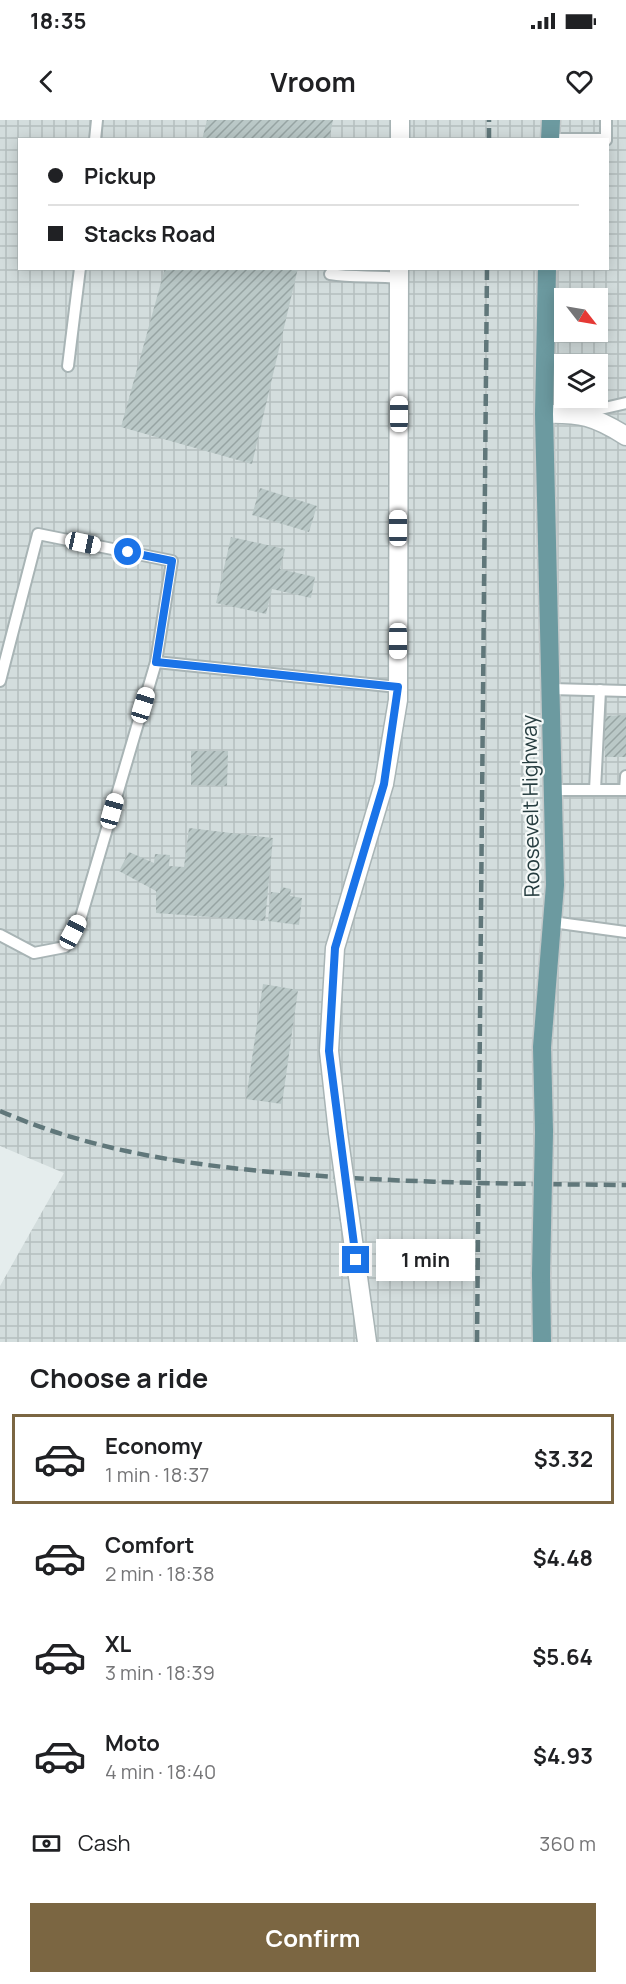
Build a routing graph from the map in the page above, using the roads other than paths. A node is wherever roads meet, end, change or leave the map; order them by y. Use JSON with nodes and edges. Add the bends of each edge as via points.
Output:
{"nodes":[{"id":1,"x":97,"y":120,"type":"edge"},
{"id":2,"x":400,"y":120,"type":"edge"},
{"id":3,"x":551,"y":120,"type":"edge"},
{"id":4,"x":606,"y":120,"type":"edge"},
{"id":5,"x":95,"y":138,"type":"edge"},
{"id":6,"x":399,"y":138,"type":"edge"},
{"id":7,"x":550,"y":138,"type":"edge"},
{"id":8,"x":606,"y":138,"type":"edge"},
{"id":9,"x":80,"y":270,"type":"edge"},
{"id":10,"x":547,"y":270,"type":"edge"},
{"id":11,"x":399,"y":273,"type":"edge"},
{"id":12,"x":330,"y":274,"type":"dead end"},
{"id":13,"x":68,"y":366,"type":"dead end"},
{"id":14,"x":626,"y":403,"type":"edge"},
{"id":15,"x":580,"y":413,"type":"junction"},
{"id":16,"x":544,"y":414,"type":"junction"},
{"id":17,"x":626,"y":436,"type":"edge"},
{"id":18,"x":156,"y":662,"type":"junction"},
{"id":19,"x":0,"y":681,"type":"edge"},
{"id":20,"x":398,"y":687,"type":"junction"},
{"id":21,"x":551,"y":689,"type":"junction"},
{"id":22,"x":600,"y":690,"type":"junction"},
{"id":23,"x":626,"y":691,"type":"edge"},
{"id":24,"x":626,"y":776,"type":"edge"},
{"id":25,"x":553,"y":790,"type":"junction"},
{"id":26,"x":595,"y":790,"type":"junction"},
{"id":27,"x":626,"y":790,"type":"edge"},
{"id":28,"x":552,"y":922,"type":"junction"},
{"id":29,"x":626,"y":932,"type":"edge"},
{"id":30,"x":0,"y":935,"type":"edge"},
{"id":31,"x":367,"y":1342,"type":"edge"},
{"id":32,"x":542,"y":1342,"type":"edge"}],
"edges":[{"from":1,"to":5,"type":"lane"},
{"from":2,"to":6,"type":"street"},
{"from":3,"to":7,"type":"main road"},
{"from":4,"to":8,"type":"lane"},
{"from":9,"to":13,"type":"lane"},
{"from":10,"to":16,"type":"main road","name":"Roosevelt Highway"},
{"from":11,"to":12,"type":"lane","via":[[355,278]]},
{"from":11,"to":20,"type":"street"},
{"from":14,"to":15,"type":"lane"},
{"from":15,"to":16,"type":"street"},
{"from":15,"to":17,"type":"street"},
{"from":16,"to":21,"type":"main road","name":"Roosevelt Highway"},
{"from":18,"to":19,"type":"lane","via":[[172,561],[38,534]]},
{"from":18,"to":20,"type":"lane"},
{"from":18,"to":30,"type":"lane","via":[[81,917],[65,947],[34,953]]},
{"from":20,"to":31,"type":"street","bridge":true,"via":[[384,784],[335,948],[329,1051]]},
{"from":21,"to":22,"type":"lane"},
{"from":21,"to":25,"type":"main road","name":"Roosevelt Highway"},
{"from":22,"to":23,"type":"lane"},
{"from":22,"to":26,"type":"lane"},
{"from":24,"to":27,"type":"lane"},
{"from":25,"to":26,"type":"lane"},
{"from":25,"to":28,"type":"main road","name":"Roosevelt Highway"},
{"from":26,"to":27,"type":"lane"},
{"from":28,"to":29,"type":"lane"},
{"from":28,"to":32,"type":"main road","name":"Roosevelt Highway","bridge":true,"via":[[542,1047]]}]}
